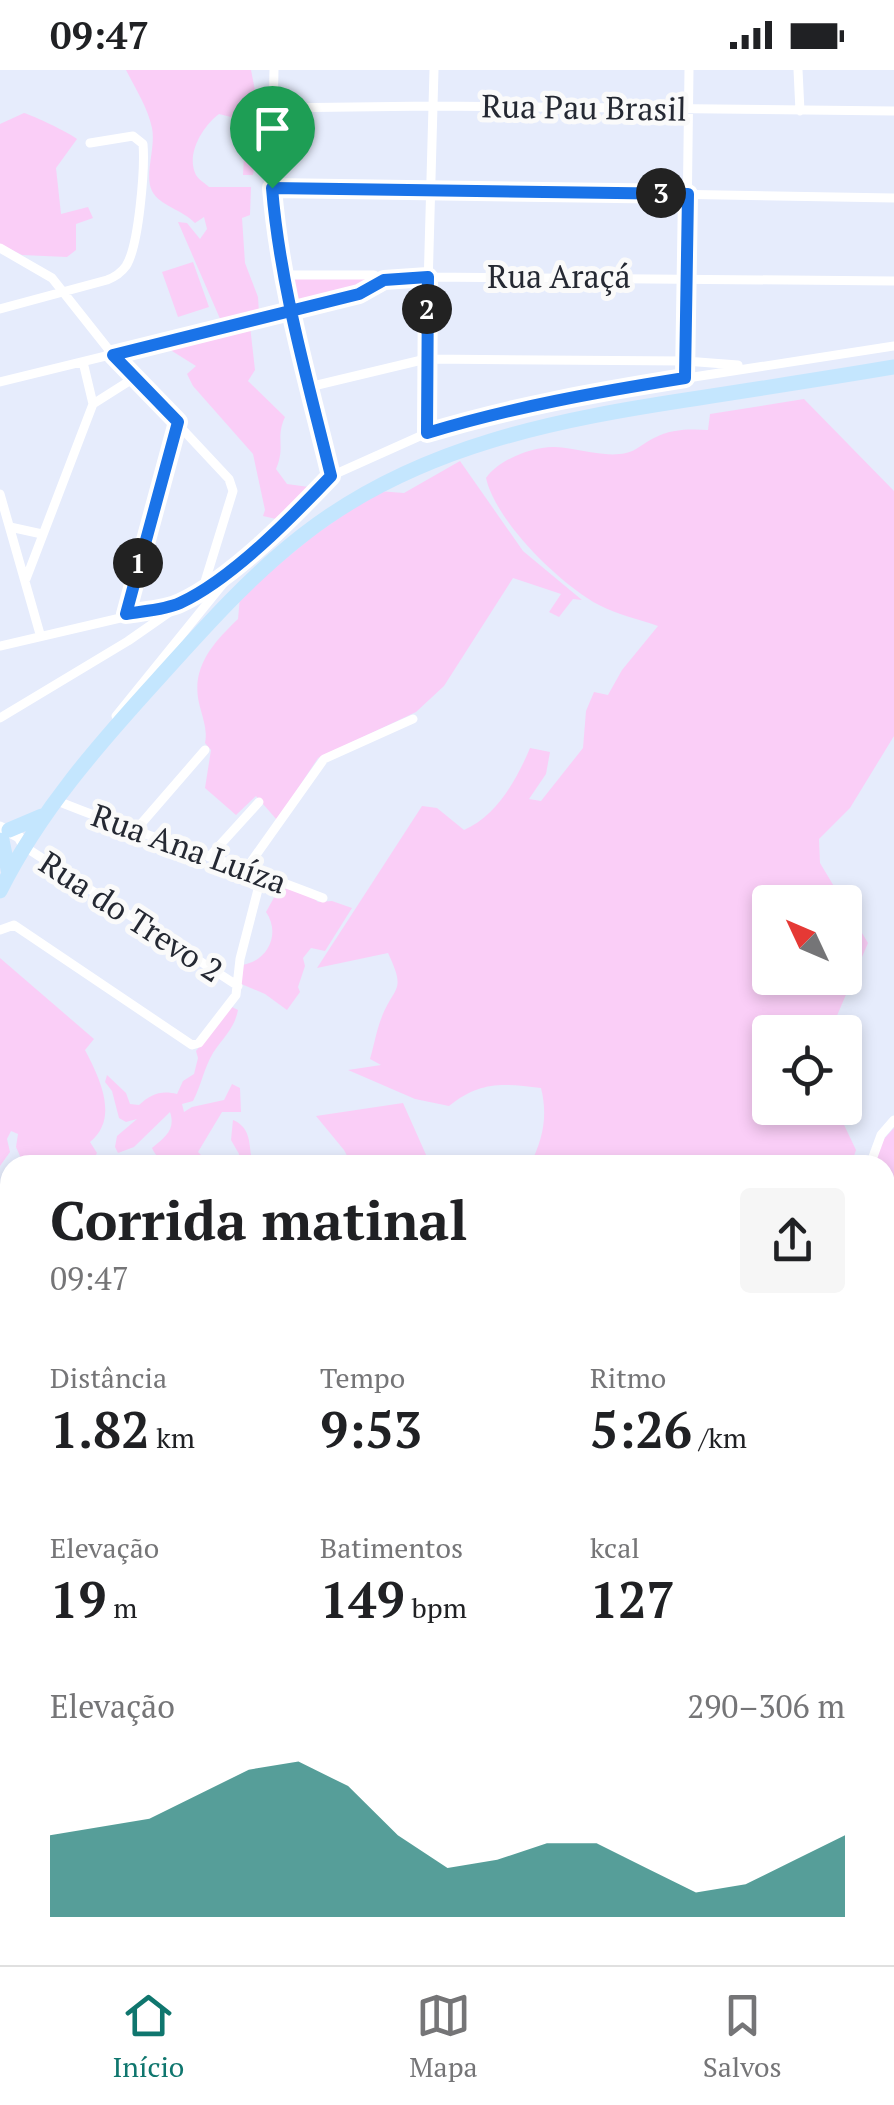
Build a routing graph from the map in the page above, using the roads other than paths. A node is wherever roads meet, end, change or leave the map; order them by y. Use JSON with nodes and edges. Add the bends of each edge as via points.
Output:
{"nodes":[{"id":1,"x":274,"y":70,"type":"edge"},
{"id":2,"x":434,"y":70,"type":"edge"},
{"id":3,"x":689,"y":70,"type":"edge"},
{"id":4,"x":798,"y":70,"type":"edge"},
{"id":5,"x":433,"y":106,"type":"junction"},
{"id":6,"x":273,"y":108,"type":"junction"},
{"id":7,"x":690,"y":110,"type":"junction"},
{"id":8,"x":800,"y":111,"type":"junction"},
{"id":9,"x":894,"y":112,"type":"edge"},
{"id":10,"x":90,"y":143,"type":"dead end"},
{"id":11,"x":272,"y":188,"type":"junction"},
{"id":12,"x":430,"y":190,"type":"junction"},
{"id":13,"x":688,"y":194,"type":"junction"},
{"id":14,"x":894,"y":198,"type":"edge"},
{"id":15,"x":0,"y":248,"type":"edge"},
{"id":16,"x":282,"y":274,"type":"junction"},
{"id":17,"x":428,"y":277,"type":"junction"},
{"id":18,"x":686,"y":278,"type":"junction"},
{"id":19,"x":384,"y":280,"type":"junction"},
{"id":20,"x":894,"y":282,"type":"edge"},
{"id":21,"x":65,"y":293,"type":"junction"},
{"id":22,"x":0,"y":308,"type":"edge"},
{"id":23,"x":291,"y":312,"type":"junction"},
{"id":24,"x":894,"y":346,"type":"edge"},
{"id":25,"x":113,"y":355,"type":"junction"},
{"id":26,"x":426,"y":360,"type":"junction"},
{"id":27,"x":685,"y":361,"type":"junction"},
{"id":28,"x":83,"y":362,"type":"junction"},
{"id":29,"x":756,"y":367,"type":"junction"},
{"id":30,"x":894,"y":367,"type":"edge"},
{"id":31,"x":134,"y":378,"type":"junction"},
{"id":32,"x":685,"y":378,"type":"junction"},
{"id":33,"x":0,"y":382,"type":"edge"},
{"id":34,"x":309,"y":386,"type":"junction"},
{"id":35,"x":92,"y":404,"type":"junction"},
{"id":36,"x":178,"y":422,"type":"junction"},
{"id":37,"x":427,"y":433,"type":"junction"},
{"id":38,"x":331,"y":476,"type":"junction"},
{"id":39,"x":0,"y":494,"type":"edge"},
{"id":40,"x":10,"y":527,"type":"junction"},
{"id":41,"x":42,"y":534,"type":"junction"},
{"id":42,"x":240,"y":563,"type":"junction"},
{"id":43,"x":26,"y":579,"type":"junction"},
{"id":44,"x":203,"y":588,"type":"junction"},
{"id":45,"x":179,"y":604,"type":"junction"},
{"id":46,"x":126,"y":614,"type":"junction"},
{"id":47,"x":40,"y":634,"type":"junction"},
{"id":48,"x":0,"y":646,"type":"edge"},
{"id":49,"x":0,"y":718,"type":"edge"},
{"id":50,"x":413,"y":718,"type":"dead end"},
{"id":51,"x":103,"y":740,"type":"junction"},
{"id":52,"x":205,"y":750,"type":"dead end"},
{"id":53,"x":259,"y":802,"type":"dead end"},
{"id":54,"x":51,"y":806,"type":"junction"},
{"id":55,"x":134,"y":832,"type":"junction"},
{"id":56,"x":3,"y":834,"type":"edge"},
{"id":57,"x":25,"y":848,"type":"junction"},
{"id":58,"x":210,"y":857,"type":"junction"},
{"id":59,"x":246,"y":869,"type":"junction"},
{"id":60,"x":8,"y":874,"type":"junction"},
{"id":61,"x":262,"y":874,"type":"junction"},
{"id":62,"x":0,"y":891,"type":"edge"},
{"id":63,"x":323,"y":898,"type":"dead end"},
{"id":64,"x":0,"y":930,"type":"edge"},
{"id":65,"x":238,"y":986,"type":"junction"},
{"id":66,"x":894,"y":1120,"type":"edge"},
{"id":67,"x":874,"y":1155,"type":"edge"}],
"edges":[{"from":1,"to":6,"type":"street"},
{"from":2,"to":5,"type":"street"},
{"from":3,"to":7,"type":"street"},
{"from":4,"to":8,"type":"street"},
{"from":5,"to":6,"type":"street","name":"Rua Pau Brasil"},
{"from":5,"to":7,"type":"street","name":"Rua Pau Brasil"},
{"from":5,"to":12,"type":"street"},
{"from":6,"to":11,"type":"street"},
{"from":7,"to":8,"type":"street","name":"Rua Pau Brasil"},
{"from":7,"to":13,"type":"street"},
{"from":8,"to":9,"type":"street","name":"Rua Pau Brasil"},
{"from":10,"to":21,"type":"street","via":[[133,136],[143,144],[141,200],[130,259],[118,274]]},
{"from":11,"to":12,"type":"street"},
{"from":11,"to":16,"type":"street"},
{"from":12,"to":13,"type":"street"},
{"from":12,"to":17,"type":"street"},
{"from":13,"to":14,"type":"street"},
{"from":13,"to":18,"type":"street"},
{"from":15,"to":21,"type":"street","via":[[41,270]]},
{"from":16,"to":19,"type":"street"},
{"from":16,"to":23,"type":"street"},
{"from":17,"to":18,"type":"street","name":"Rua Araçá"},
{"from":17,"to":19,"type":"street","name":"Rua Araçá"},
{"from":17,"to":26,"type":"street"},
{"from":18,"to":20,"type":"street","name":"Rua Araçá"},
{"from":18,"to":27,"type":"street"},
{"from":19,"to":23,"type":"street","name":"Rua Araçá","via":[[359,294]]},
{"from":21,"to":22,"type":"street"},
{"from":21,"to":25,"type":"street"},
{"from":23,"to":25,"type":"street","name":"Rua Araçá"},
{"from":23,"to":34,"type":"street"},
{"from":24,"to":29,"type":"street"},
{"from":25,"to":28,"type":"street","name":"Rua Araçá"},
{"from":25,"to":31,"type":"street"},
{"from":26,"to":27,"type":"street"},
{"from":26,"to":34,"type":"street"},
{"from":26,"to":37,"type":"street"},
{"from":27,"to":29,"type":"street"},
{"from":27,"to":32,"type":"street"},
{"from":28,"to":33,"type":"street","name":"Rua Araçá"},
{"from":28,"to":35,"type":"street"},
{"from":29,"to":32,"type":"street"},
{"from":30,"to":51,"type":"main road","via":[[595,414],[507,434],[409,470],[303,535],[238,593]]},
{"from":31,"to":35,"type":"street"},
{"from":31,"to":36,"type":"street"},
{"from":32,"to":37,"type":"street","via":[[558,398]]},
{"from":34,"to":38,"type":"street"},
{"from":35,"to":41,"type":"street"},
{"from":36,"to":44,"type":"street","via":[[232,485]]},
{"from":36,"to":46,"type":"street"},
{"from":37,"to":38,"type":"street"},
{"from":38,"to":42,"type":"street"},
{"from":39,"to":40,"type":"street"},
{"from":40,"to":41,"type":"street"},
{"from":40,"to":43,"type":"street"},
{"from":41,"to":43,"type":"street"},
{"from":42,"to":44,"type":"street"},
{"from":42,"to":51,"type":"street","via":[[130,695]]},
{"from":43,"to":47,"type":"street"},
{"from":44,"to":45,"type":"street"},
{"from":45,"to":46,"type":"street"},
{"from":45,"to":49,"type":"street"},
{"from":46,"to":47,"type":"street"},
{"from":47,"to":48,"type":"street"},
{"from":50,"to":59,"type":"street","via":[[320,763]]},
{"from":51,"to":54,"type":"main road"},
{"from":52,"to":55,"type":"street"},
{"from":53,"to":58,"type":"street"},
{"from":54,"to":55,"type":"street","name":"Rua Ana Luíza"},
{"from":54,"to":56,"type":"main road"},
{"from":54,"to":57,"type":"main road"},
{"from":55,"to":58,"type":"street","name":"Rua Ana Luíza"},
{"from":56,"to":57,"type":"street","via":[[20,837]]},
{"from":56,"to":60,"type":"main road"},
{"from":57,"to":60,"type":"main road"},
{"from":57,"to":65,"type":"street","name":"Rua do Trevo 2"},
{"from":58,"to":59,"type":"street","name":"Rua Ana Luíza"},
{"from":59,"to":61,"type":"street","name":"Rua Ana Luíza"},
{"from":60,"to":62,"type":"main road"},
{"from":61,"to":63,"type":"street","name":"Rua Ana Luíza"},
{"from":61,"to":65,"type":"street"},
{"from":64,"to":65,"type":"street","via":[[14,925],[192,1045],[232,1002]]},
{"from":66,"to":67,"type":"street"}]}
